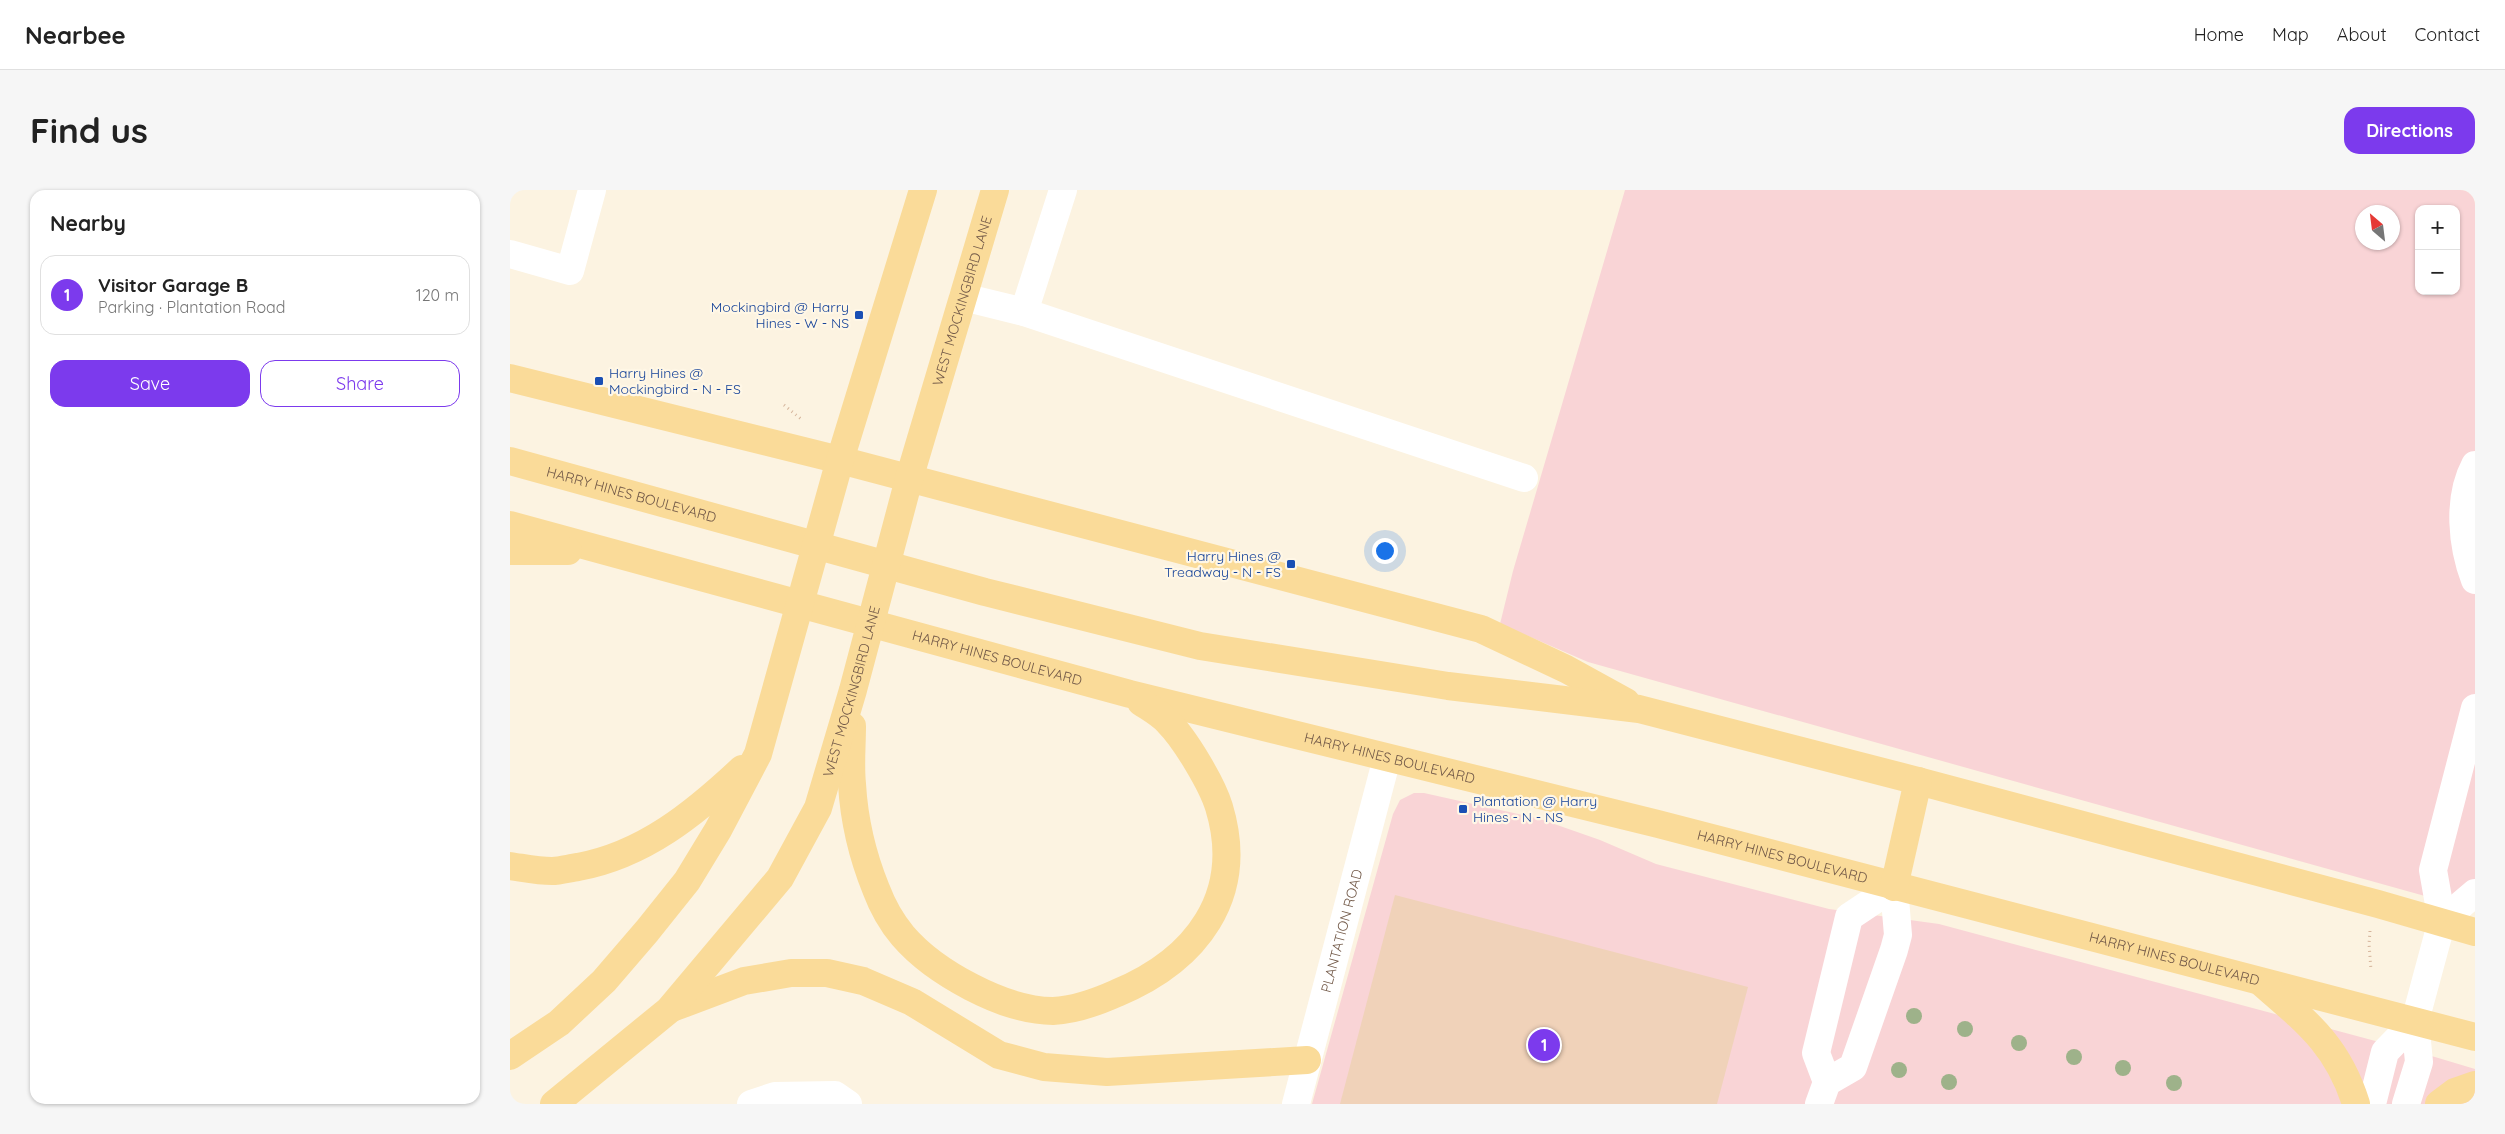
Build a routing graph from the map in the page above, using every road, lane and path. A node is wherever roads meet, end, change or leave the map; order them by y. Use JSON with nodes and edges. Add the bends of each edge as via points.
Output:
{"nodes":[{"id":1,"x":592,"y":190,"type":"edge"},
{"id":2,"x":923,"y":190,"type":"edge"},
{"id":3,"x":995,"y":190,"type":"edge"},
{"id":4,"x":1063,"y":190,"type":"edge"},
{"id":5,"x":510,"y":254,"type":"edge"},
{"id":6,"x":963,"y":297,"type":"junction"},
{"id":7,"x":1024,"y":312,"type":"junction"},
{"id":8,"x":510,"y":378,"type":"edge"},
{"id":9,"x":840,"y":460,"type":"junction"},
{"id":10,"x":510,"y":462,"type":"edge"},
{"id":11,"x":2475,"y":465,"type":"edge"},
{"id":12,"x":1524,"y":478,"type":"dead end"},
{"id":13,"x":909,"y":479,"type":"junction"},
{"id":14,"x":510,"y":525,"type":"edge"},
{"id":15,"x":510,"y":551,"type":"edge"},
{"id":16,"x":600,"y":551,"type":"junction"},
{"id":17,"x":2475,"y":580,"type":"edge"},
{"id":18,"x":853,"y":690,"type":"junction"},
{"id":19,"x":1130,"y":694,"type":"junction"},
{"id":20,"x":2475,"y":708,"type":"edge"},
{"id":21,"x":1639,"y":709,"type":"junction"},
{"id":22,"x":758,"y":754,"type":"junction"},
{"id":23,"x":1387,"y":758,"type":"junction"},
{"id":24,"x":1918,"y":781,"type":"junction"},
{"id":25,"x":510,"y":866,"type":"edge"},
{"id":26,"x":1894,"y":888,"type":"junction"},
{"id":27,"x":2475,"y":893,"type":"edge"},
{"id":28,"x":2442,"y":921,"type":"junction"},
{"id":29,"x":2370,"y":930,"type":"dead end"},
{"id":30,"x":2475,"y":932,"type":"edge"},
{"id":31,"x":2371,"y":970,"type":"dead end"},
{"id":32,"x":2260,"y":981,"type":"junction"},
{"id":33,"x":669,"y":1010,"type":"junction"},
{"id":34,"x":2415,"y":1021,"type":"junction"},
{"id":35,"x":2475,"y":1037,"type":"edge"},
{"id":36,"x":510,"y":1056,"type":"edge"},
{"id":37,"x":1307,"y":1060,"type":"junction"},
{"id":38,"x":2475,"y":1085,"type":"edge"},
{"id":39,"x":1823,"y":1093,"type":"edge"},
{"id":40,"x":554,"y":1104,"type":"edge"},
{"id":41,"x":751,"y":1104,"type":"edge"},
{"id":42,"x":848,"y":1104,"type":"edge"},
{"id":43,"x":1296,"y":1104,"type":"edge"},
{"id":44,"x":2356,"y":1104,"type":"edge"},
{"id":45,"x":2372,"y":1104,"type":"edge"},
{"id":46,"x":2406,"y":1104,"type":"edge"},
{"id":47,"x":2439,"y":1104,"type":"edge"}],
"edges":[{"from":1,"to":5,"type":"street","via":[[570,271]]},
{"from":2,"to":9,"type":"main road"},
{"from":3,"to":6,"type":"main road","name":"WEST MOCKINGBIRD LANE"},
{"from":4,"to":7,"type":"street"},
{"from":6,"to":7,"type":"street"},
{"from":6,"to":13,"type":"main road","name":"WEST MOCKINGBIRD LANE"},
{"from":7,"to":12,"type":"street"},
{"from":8,"to":9,"type":"main road"},
{"from":9,"to":13,"type":"main road"},
{"from":9,"to":22,"type":"main road"},
{"from":10,"to":21,"type":"main road","name":"HARRY HINES BOULEVARD","via":[[985,592],[1200,646],[1448,686]]},
{"from":11,"to":17,"type":"street","via":[[2464,503],[2464,533]]},
{"from":13,"to":18,"type":"main road","name":"WEST MOCKINGBIRD LANE"},
{"from":13,"to":21,"type":"main road","via":[[1481,629],[1566,669]]},
{"from":14,"to":16,"type":"main road","name":"HARRY HINES BOULEVARD"},
{"from":15,"to":16,"type":"main road"},
{"from":16,"to":19,"type":"main road","name":"HARRY HINES BOULEVARD"},
{"from":18,"to":19,"type":"main road","via":[[852,784],[861,840],[876,890],[892,920],[932,962],[967,984],[1026,1008],[1054,1011],[1096,1002],[1146,981],[1177,959],[1203,931],[1215,910],[1224,882],[1228,851],[1215,794],[1168,721]]},
{"from":18,"to":33,"type":"main road","name":"WEST MOCKINGBIRD LANE","via":[[818,808],[780,878]]},
{"from":19,"to":23,"type":"main road","name":"HARRY HINES BOULEVARD"},
{"from":20,"to":28,"type":"street","via":[[2433,870]]},
{"from":21,"to":24,"type":"main road","name":"HARRY HINES BOULEVARD"},
{"from":22,"to":25,"type":"main road","via":[[702,806],[650,841],[624,854],[596,864],[553,871]]},
{"from":22,"to":36,"type":"main road","via":[[687,881],[647,931],[604,981],[559,1023]]},
{"from":23,"to":26,"type":"main road","name":"HARRY HINES BOULEVARD","via":[[1658,824]]},
{"from":23,"to":37,"type":"street","name":"PLANTATION ROAD"},
{"from":24,"to":26,"type":"main road"},
{"from":24,"to":28,"type":"main road","name":"HARRY HINES BOULEVARD"},
{"from":26,"to":32,"type":"main road","name":"HARRY HINES BOULEVARD"},
{"from":26,"to":39,"type":"street","via":[[1898,935],[1894,950],[1853,1067]]},
{"from":26,"to":39,"type":"street","via":[[1849,917],[1816,1053]]},
{"from":27,"to":28,"type":"street"},
{"from":28,"to":30,"type":"main road","name":"HARRY HINES BOULEVARD"},
{"from":28,"to":34,"type":"street"},
{"from":29,"to":31,"type":"path"},
{"from":32,"to":34,"type":"main road","name":"HARRY HINES BOULEVARD"},
{"from":32,"to":44,"type":"main road","via":[[2315,1029],[2340,1063]]},
{"from":33,"to":37,"type":"main road","via":[[744,981],[790,973],[827,973],[862,981],[912,1002],[999,1055],[1044,1067],[1107,1072]]},
{"from":33,"to":40,"type":"main road","name":"WEST MOCKINGBIRD LANE"},
{"from":34,"to":35,"type":"main road","name":"HARRY HINES BOULEVARD"},
{"from":34,"to":45,"type":"street","via":[[2386,1052]]},
{"from":34,"to":46,"type":"street","via":[[2419,1062]]},
{"from":37,"to":43,"type":"street","name":"PLANTATION ROAD"},
{"from":38,"to":47,"type":"main road","via":[[2455,1092]]},
{"from":41,"to":42,"type":"street","via":[[775,1096],[835,1095]]}]}
